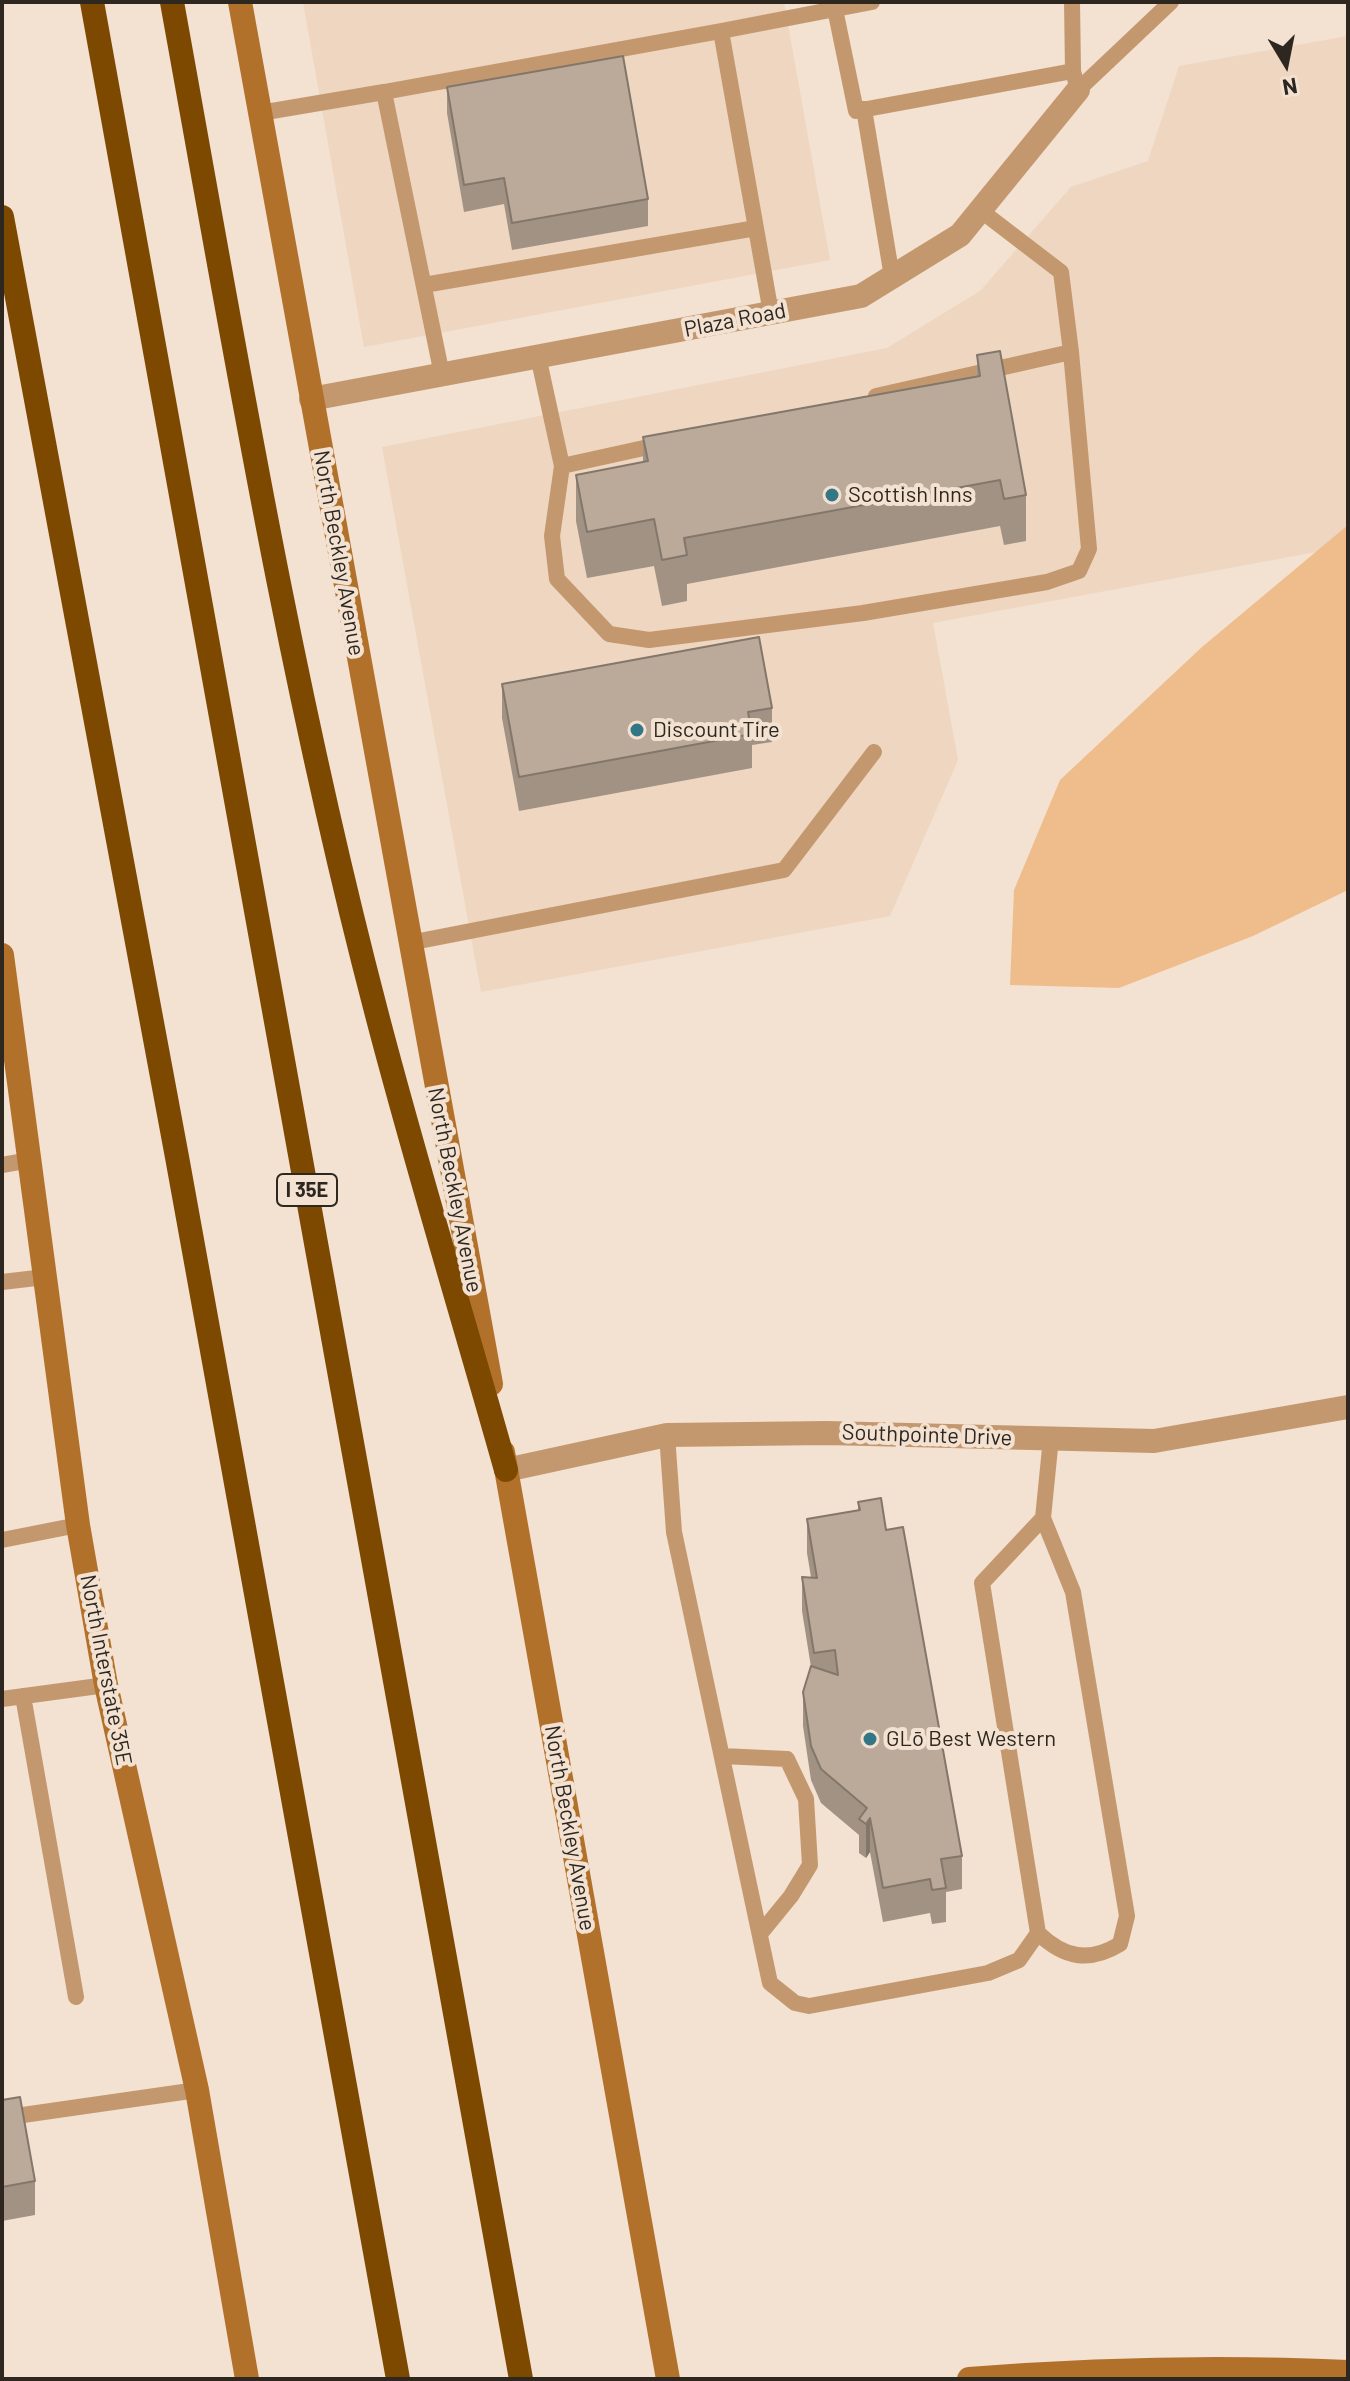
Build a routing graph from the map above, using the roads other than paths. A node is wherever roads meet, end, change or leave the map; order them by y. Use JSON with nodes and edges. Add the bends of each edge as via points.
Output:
{"nodes":[{"id":1,"x":92,"y":2,"type":"edge"},
{"id":2,"x":172,"y":2,"type":"edge"},
{"id":3,"x":240,"y":2,"type":"edge"},
{"id":4,"x":872,"y":2,"type":"edge"},
{"id":5,"x":1072,"y":2,"type":"edge"},
{"id":6,"x":1171,"y":2,"type":"edge"},
{"id":7,"x":835,"y":9,"type":"junction"},
{"id":8,"x":716,"y":32,"type":"junction"},
{"id":9,"x":1076,"y":81,"type":"junction"},
{"id":10,"x":384,"y":92,"type":"junction"},
{"id":11,"x":864,"y":109,"type":"junction"},
{"id":12,"x":260,"y":113,"type":"junction"},
{"id":13,"x":980,"y":210,"type":"junction"},
{"id":14,"x":2,"y":217,"type":"edge"},
{"id":15,"x":756,"y":228,"type":"junction"},
{"id":16,"x":892,"y":277,"type":"junction"},
{"id":17,"x":424,"y":285,"type":"junction"},
{"id":18,"x":771,"y":313,"type":"junction"},
{"id":19,"x":1071,"y":352,"type":"junction"},
{"id":20,"x":538,"y":356,"type":"junction"},
{"id":21,"x":442,"y":375,"type":"junction"},
{"id":22,"x":311,"y":399,"type":"junction"},
{"id":23,"x":855,"y":400,"type":"edge"},
{"id":24,"x":686,"y":438,"type":"edge"},
{"id":25,"x":562,"y":466,"type":"junction"},
{"id":26,"x":874,"y":752,"type":"dead end"},
{"id":27,"x":409,"y":943,"type":"junction"},
{"id":28,"x":2,"y":955,"type":"edge"},
{"id":29,"x":4,"y":992,"type":"edge"},
{"id":30,"x":30,"y":1160,"type":"junction"},
{"id":31,"x":2,"y":1165,"type":"edge"},
{"id":32,"x":45,"y":1277,"type":"junction"},
{"id":33,"x":2,"y":1282,"type":"edge"},
{"id":34,"x":1348,"y":1407,"type":"edge"},
{"id":35,"x":667,"y":1435,"type":"junction"},
{"id":36,"x":1051,"y":1438,"type":"junction"},
{"id":37,"x":506,"y":1470,"type":"junction"},
{"id":38,"x":1043,"y":1518,"type":"junction"},
{"id":39,"x":78,"y":1525,"type":"junction"},
{"id":40,"x":2,"y":1540,"type":"edge"},
{"id":41,"x":106,"y":1685,"type":"junction"},
{"id":42,"x":23,"y":1696,"type":"junction"},
{"id":43,"x":2,"y":1699,"type":"edge"},
{"id":44,"x":722,"y":1756,"type":"junction"},
{"id":45,"x":1038,"y":1933,"type":"junction"},
{"id":46,"x":760,"y":1934,"type":"junction"},
{"id":47,"x":76,"y":1997,"type":"dead end"},
{"id":48,"x":197,"y":2090,"type":"junction"},
{"id":49,"x":2,"y":2118,"type":"edge"},
{"id":50,"x":1348,"y":2372,"type":"edge"},
{"id":51,"x":247,"y":2379,"type":"edge"},
{"id":52,"x":398,"y":2379,"type":"edge"},
{"id":53,"x":521,"y":2379,"type":"edge"},
{"id":54,"x":668,"y":2379,"type":"edge"},
{"id":55,"x":969,"y":2379,"type":"edge"}],
"edges":[{"from":1,"to":53,"type":"highway","number":"I 35E"},
{"from":2,"to":37,"type":"highway","via":[[313,743],[376,1010]]},
{"from":3,"to":12,"type":"main road","name":"North Beckley Avenue"},
{"from":4,"to":7,"type":"lane"},
{"from":5,"to":9,"type":"lane"},
{"from":6,"to":9,"type":"lane"},
{"from":7,"to":8,"type":"lane"},
{"from":7,"to":11,"type":"lane","via":[[856,111]]},
{"from":8,"to":10,"type":"lane"},
{"from":8,"to":15,"type":"lane","via":[[721,31]]},
{"from":9,"to":11,"type":"lane"},
{"from":9,"to":13,"type":"street","name":"Plaza Road"},
{"from":10,"to":12,"type":"lane"},
{"from":10,"to":17,"type":"lane"},
{"from":11,"to":16,"type":"lane"},
{"from":12,"to":22,"type":"main road","name":"North Beckley Avenue"},
{"from":13,"to":16,"type":"street","name":"Plaza Road","via":[[960,235]]},
{"from":13,"to":19,"type":"lane","via":[[1061,272]]},
{"from":14,"to":52,"type":"highway"},
{"from":15,"to":17,"type":"lane"},
{"from":15,"to":18,"type":"lane"},
{"from":16,"to":18,"type":"street","name":"Plaza Road","via":[[861,296]]},
{"from":17,"to":21,"type":"lane"},
{"from":18,"to":20,"type":"street","name":"Plaza Road"},
{"from":19,"to":23,"type":"lane"},
{"from":19,"to":25,"type":"lane","via":[[1089,549],[1079,571],[1047,582],[863,613],[649,640],[609,634],[557,579],[552,536]]},
{"from":20,"to":21,"type":"street","name":"Plaza Road"},
{"from":20,"to":25,"type":"lane"},
{"from":21,"to":22,"type":"street","name":"Plaza Road"},
{"from":22,"to":27,"type":"main road","name":"North Beckley Avenue"},
{"from":24,"to":25,"type":"lane"},
{"from":26,"to":27,"type":"lane","via":[[784,870]]},
{"from":27,"to":37,"type":"main road","name":"North Beckley Avenue"},
{"from":28,"to":29,"type":"main road","name":"North Interstate 35E"},
{"from":29,"to":30,"type":"main road","name":"North Interstate 35E"},
{"from":30,"to":31,"type":"lane"},
{"from":30,"to":32,"type":"main road","name":"North Interstate 35E"},
{"from":32,"to":33,"type":"lane"},
{"from":32,"to":39,"type":"main road","name":"North Interstate 35E"},
{"from":34,"to":36,"type":"street","name":"Southpointe Drive","via":[[1154,1441]]},
{"from":35,"to":36,"type":"street","name":"Southpointe Drive"},
{"from":35,"to":37,"type":"street","name":"Southpointe Drive"},
{"from":35,"to":44,"type":"lane","via":[[674,1532]]},
{"from":36,"to":38,"type":"lane"},
{"from":37,"to":54,"type":"main road","name":"North Beckley Avenue"},
{"from":38,"to":45,"type":"lane","via":[[982,1583]]},
{"from":38,"to":45,"type":"lane","via":[[1073,1592],[1127,1916],[1120,1944],[1101,1956],[1056,1950]]},
{"from":39,"to":40,"type":"lane"},
{"from":39,"to":41,"type":"main road","name":"North Interstate 35E"},
{"from":41,"to":42,"type":"lane"},
{"from":41,"to":48,"type":"main road","name":"North Interstate 35E"},
{"from":42,"to":43,"type":"lane"},
{"from":42,"to":47,"type":"lane"},
{"from":44,"to":46,"type":"lane"},
{"from":44,"to":46,"type":"lane","via":[[787,1759],[806,1799],[810,1865]]},
{"from":45,"to":46,"type":"lane","via":[[1019,1960],[988,1973],[809,2006],[795,2003],[770,1983]]},
{"from":48,"to":49,"type":"lane"},
{"from":48,"to":51,"type":"main road","name":"North Interstate 35E"},
{"from":50,"to":55,"type":"main road","via":[[1163,2367]]}]}
